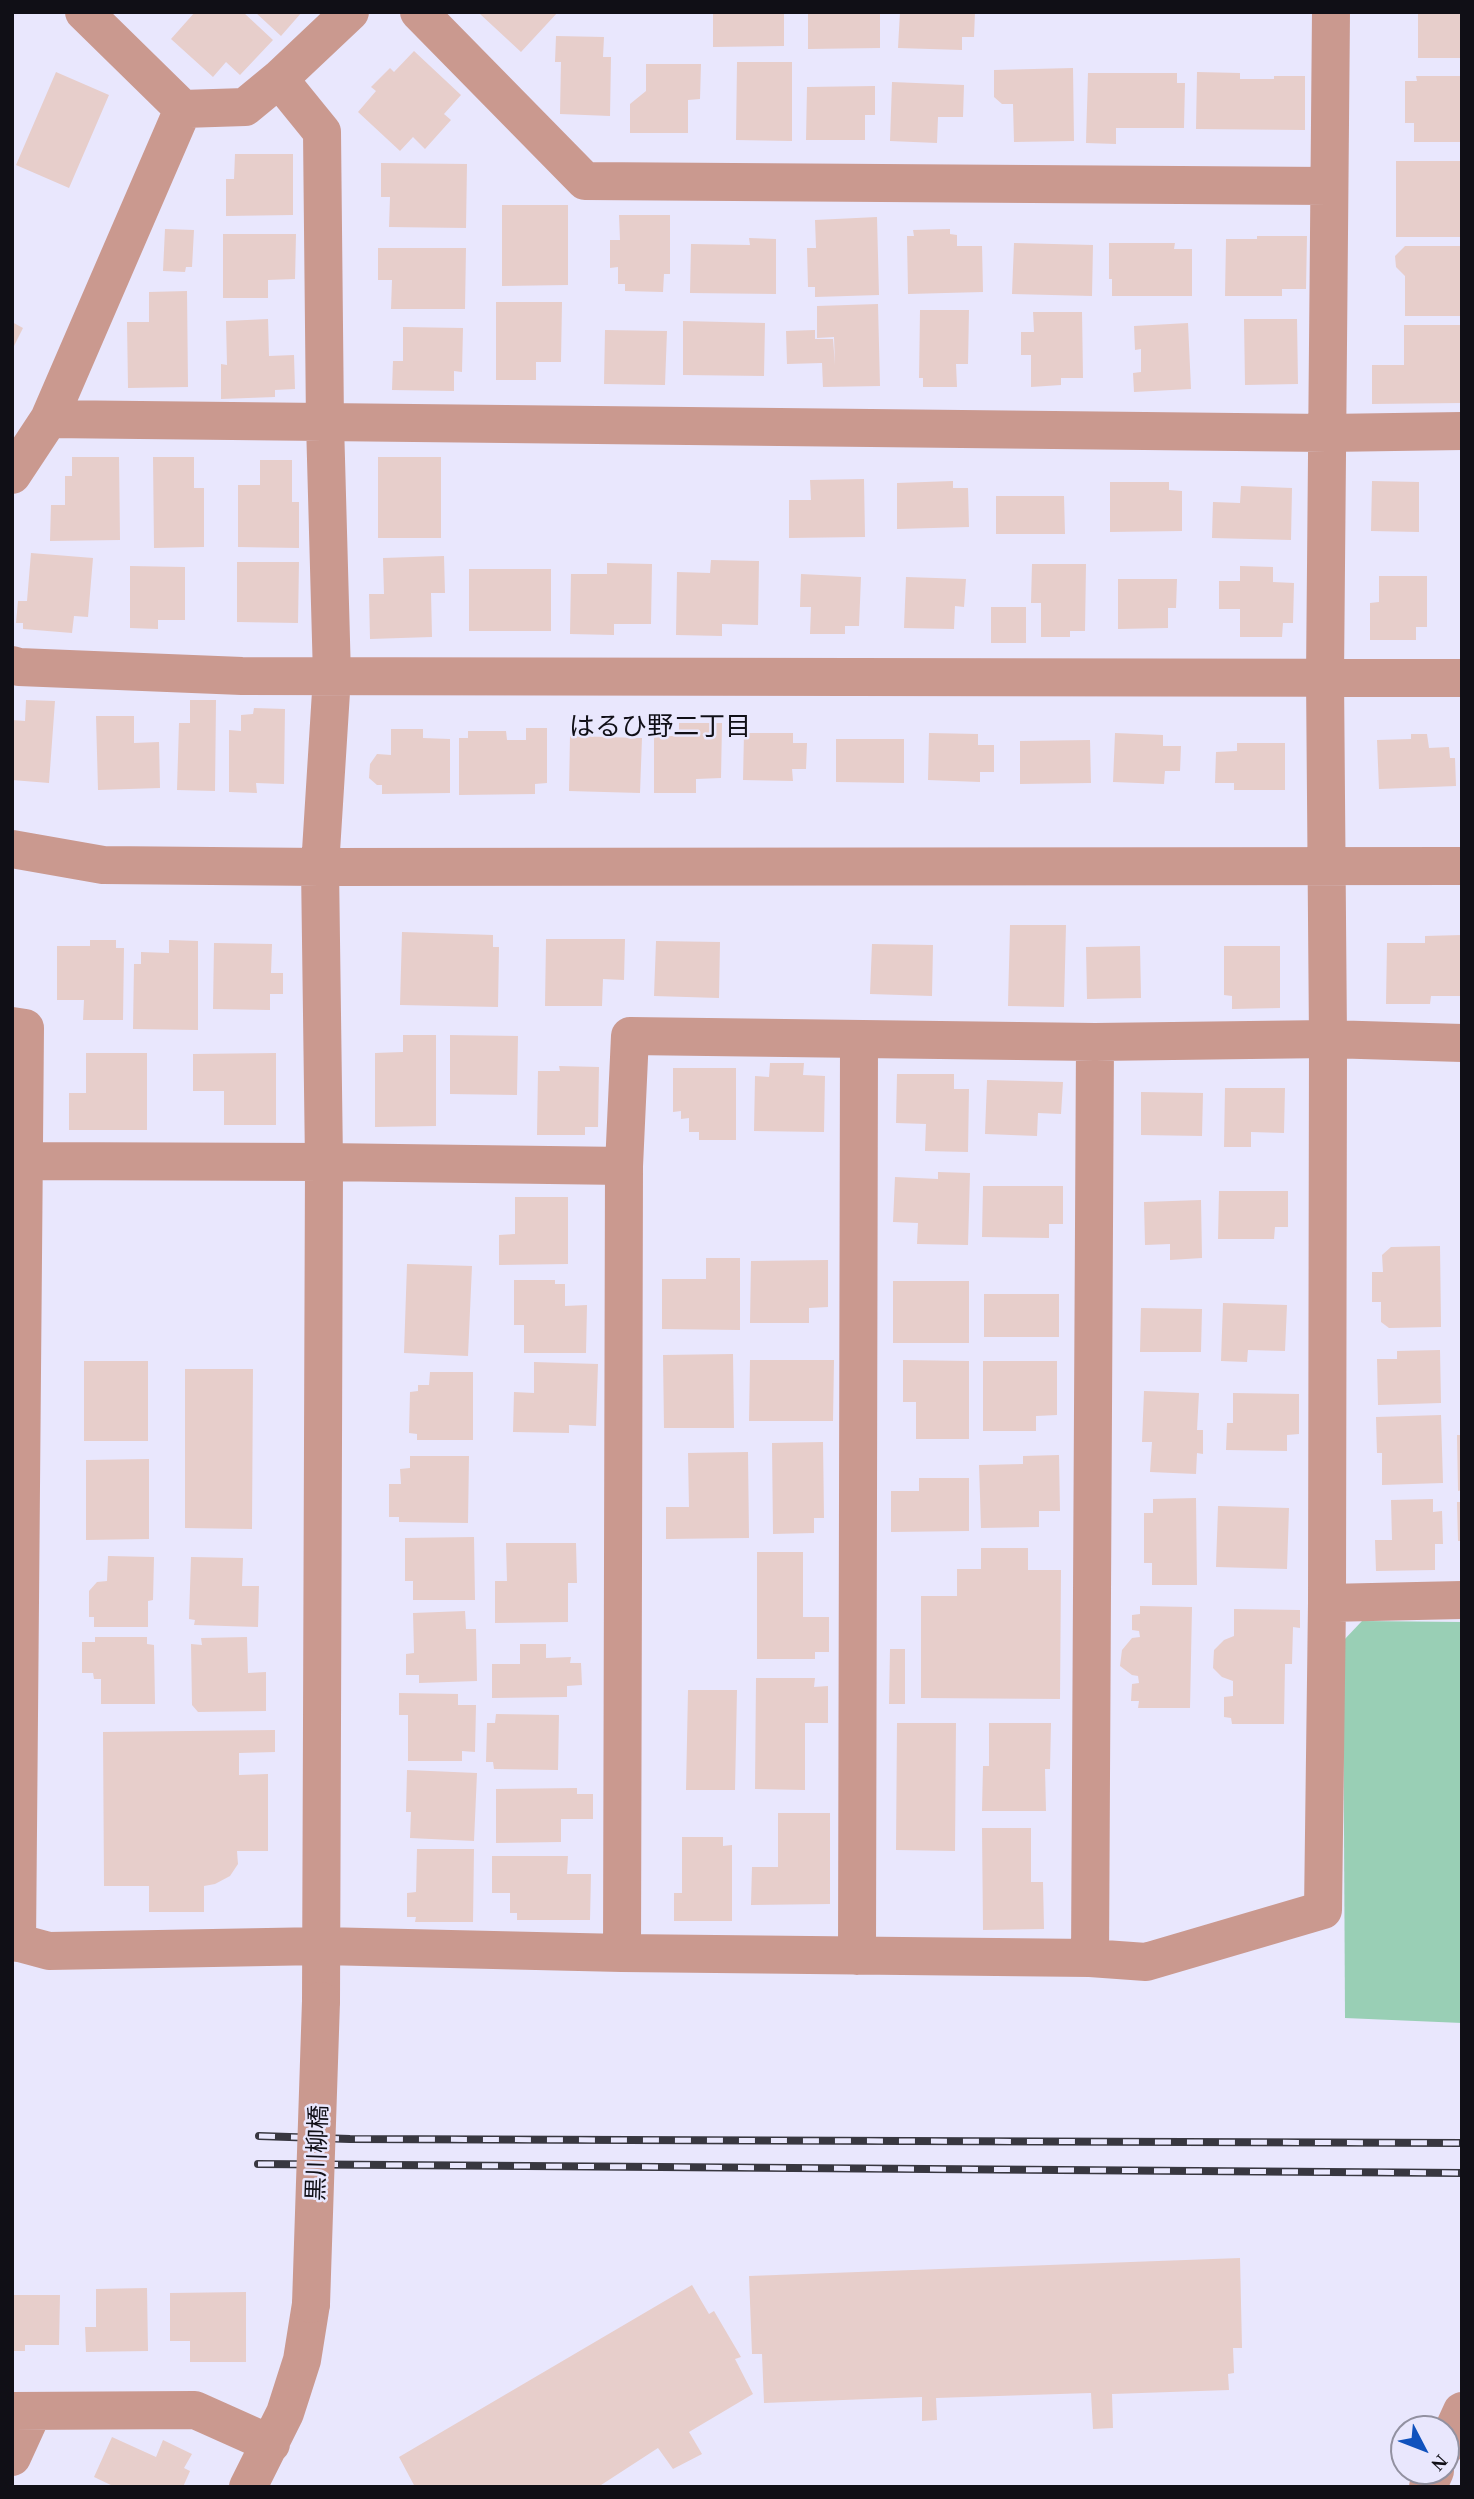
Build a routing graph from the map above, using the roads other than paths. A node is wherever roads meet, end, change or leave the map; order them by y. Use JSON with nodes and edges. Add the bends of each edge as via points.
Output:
{"nodes":[{"id":1,"x":84,"y":12,"type":"edge"},
{"id":2,"x":350,"y":12,"type":"edge"},
{"id":3,"x":419,"y":12,"type":"edge"},
{"id":4,"x":1331,"y":12,"type":"edge"},
{"id":5,"x":279,"y":79,"type":"junction"},
{"id":6,"x":183,"y":109,"type":"junction"},
{"id":7,"x":1328,"y":186,"type":"junction"},
{"id":8,"x":49,"y":419,"type":"junction"},
{"id":9,"x":325,"y":423,"type":"junction"},
{"id":10,"x":1462,"y":430,"type":"edge"},
{"id":11,"x":1327,"y":433,"type":"junction"},
{"id":12,"x":12,"y":475,"type":"edge"},
{"id":13,"x":12,"y":665,"type":"edge"},
{"id":14,"x":332,"y":676,"type":"junction"},
{"id":15,"x":1325,"y":676,"type":"junction"},
{"id":16,"x":1462,"y":678,"type":"edge"},
{"id":17,"x":12,"y":849,"type":"edge"},
{"id":18,"x":1462,"y":866,"type":"edge"},
{"id":19,"x":320,"y":867,"type":"junction"},
{"id":20,"x":1328,"y":867,"type":"junction"},
{"id":21,"x":12,"y":1026,"type":"edge"},
{"id":22,"x":1328,"y":1039,"type":"junction"},
{"id":23,"x":859,"y":1040,"type":"junction"},
{"id":24,"x":1096,"y":1042,"type":"junction"},
{"id":25,"x":1462,"y":1043,"type":"edge"},
{"id":26,"x":24,"y":1161,"type":"junction"},
{"id":27,"x":324,"y":1162,"type":"junction"},
{"id":28,"x":624,"y":1166,"type":"junction"},
{"id":29,"x":1462,"y":1600,"type":"edge"},
{"id":30,"x":1327,"y":1603,"type":"junction"},
{"id":31,"x":15,"y":1942,"type":"edge"},
{"id":32,"x":322,"y":1946,"type":"junction"},
{"id":33,"x":622,"y":1953,"type":"junction"},
{"id":34,"x":857,"y":1956,"type":"junction"},
{"id":35,"x":1090,"y":1958,"type":"junction"},
{"id":36,"x":22,"y":2411,"type":"edge"},
{"id":37,"x":271,"y":2444,"type":"junction"},
{"id":38,"x":12,"y":2457,"type":"edge"},
{"id":39,"x":248,"y":2487,"type":"edge"}],
"edges":[{"from":1,"to":6,"type":"street"},
{"from":2,"to":5,"type":"street"},
{"from":3,"to":7,"type":"street","via":[[585,181]]},
{"from":4,"to":7,"type":"street"},
{"from":5,"to":6,"type":"street","via":[[245,107]]},
{"from":5,"to":9,"type":"street","name":"黒川柳橋","via":[[322,132]]},
{"from":6,"to":8,"type":"street"},
{"from":7,"to":11,"type":"street"},
{"from":8,"to":9,"type":"street"},
{"from":8,"to":12,"type":"street"},
{"from":9,"to":11,"type":"street"},
{"from":9,"to":14,"type":"street","name":"黒川柳橋"},
{"from":10,"to":11,"type":"street"},
{"from":11,"to":15,"type":"street"},
{"from":13,"to":14,"type":"street"},
{"from":14,"to":15,"type":"street"},
{"from":14,"to":19,"type":"street","name":"黒川柳橋"},
{"from":15,"to":16,"type":"street"},
{"from":15,"to":20,"type":"street"},
{"from":17,"to":19,"type":"street","via":[[103,864]]},
{"from":18,"to":20,"type":"street"},
{"from":19,"to":20,"type":"street"},
{"from":19,"to":27,"type":"street","name":"黒川柳橋"},
{"from":20,"to":22,"type":"street"},
{"from":21,"to":26,"type":"street","via":[[25,1028]]},
{"from":22,"to":24,"type":"street"},
{"from":22,"to":25,"type":"street"},
{"from":22,"to":30,"type":"street"},
{"from":23,"to":24,"type":"street"},
{"from":23,"to":28,"type":"street","via":[[630,1036]]},
{"from":23,"to":34,"type":"street"},
{"from":24,"to":35,"type":"street"},
{"from":26,"to":27,"type":"street"},
{"from":26,"to":31,"type":"street"},
{"from":27,"to":28,"type":"street"},
{"from":27,"to":32,"type":"street","name":"黒川柳橋"},
{"from":28,"to":33,"type":"street"},
{"from":29,"to":30,"type":"street"},
{"from":30,"to":35,"type":"street","via":[[1324,1910],[1146,1962]]},
{"from":31,"to":32,"type":"street","via":[[49,1951]]},
{"from":32,"to":33,"type":"street"},
{"from":32,"to":37,"type":"street","name":"黒川柳橋","bridge":true,"via":[[312,2304],[302,2360]]},
{"from":33,"to":34,"type":"street"},
{"from":34,"to":35,"type":"street"},
{"from":36,"to":37,"type":"street","via":[[195,2410]]},
{"from":36,"to":38,"type":"street"},
{"from":37,"to":39,"type":"street","name":"黒川柳橋"}]}
